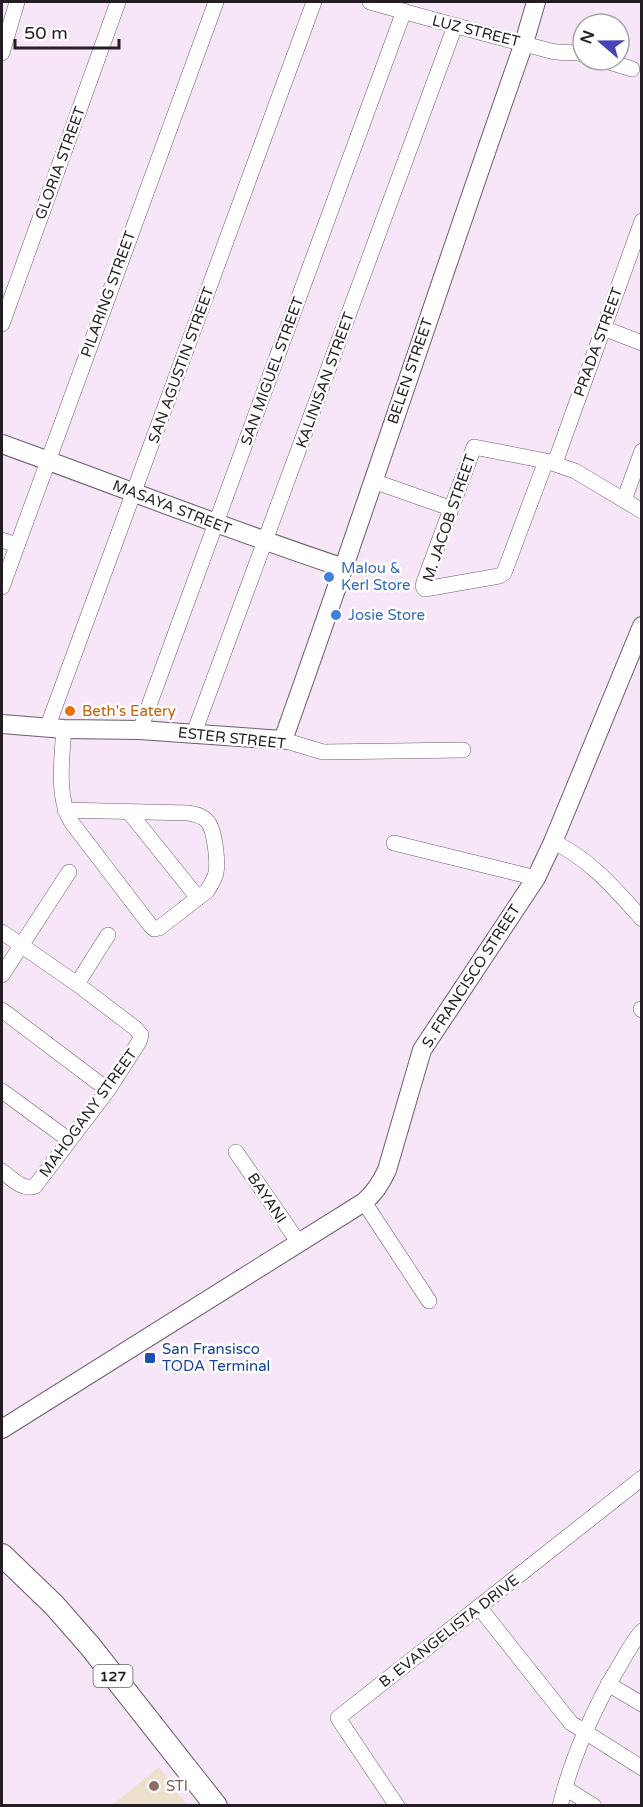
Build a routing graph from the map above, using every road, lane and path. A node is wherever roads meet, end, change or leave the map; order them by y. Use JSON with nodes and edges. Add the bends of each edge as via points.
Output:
{"nodes":[{"id":1,"x":118,"y":2,"type":"edge"},
{"id":2,"x":216,"y":2,"type":"edge"},
{"id":3,"x":314,"y":2,"type":"edge"},
{"id":4,"x":370,"y":2,"type":"edge"},
{"id":5,"x":536,"y":2,"type":"edge"},
{"id":6,"x":10,"y":10,"type":"edge"},
{"id":7,"x":404,"y":11,"type":"junction"},
{"id":8,"x":455,"y":27,"type":"junction"},
{"id":9,"x":524,"y":43,"type":"junction"},
{"id":10,"x":571,"y":51,"type":"edge"},
{"id":11,"x":2,"y":53,"type":"edge"},
{"id":12,"x":642,"y":221,"type":"edge"},
{"id":13,"x":636,"y":256,"type":"edge"},
{"id":14,"x":2,"y":324,"type":"edge"},
{"id":15,"x":603,"y":328,"type":"junction"},
{"id":16,"x":642,"y":343,"type":"edge"},
{"id":17,"x":2,"y":444,"type":"edge"},
{"id":18,"x":642,"y":451,"type":"edge"},
{"id":19,"x":48,"y":460,"type":"junction"},
{"id":20,"x":550,"y":462,"type":"junction"},
{"id":21,"x":373,"y":481,"type":"junction"},
{"id":22,"x":134,"y":491,"type":"junction"},
{"id":23,"x":624,"y":500,"type":"junction"},
{"id":24,"x":450,"y":508,"type":"junction"},
{"id":25,"x":642,"y":511,"type":"edge"},
{"id":26,"x":216,"y":523,"type":"junction"},
{"id":27,"x":2,"y":540,"type":"edge"},
{"id":28,"x":265,"y":542,"type":"junction"},
{"id":29,"x":17,"y":545,"type":"junction"},
{"id":30,"x":344,"y":568,"type":"junction"},
{"id":31,"x":2,"y":587,"type":"edge"},
{"id":32,"x":425,"y":589,"type":"joint"},
{"id":33,"x":641,"y":625,"type":"edge"},
{"id":34,"x":2,"y":724,"type":"edge"},
{"id":35,"x":55,"y":729,"type":"junction"},
{"id":36,"x":140,"y":730,"type":"junction"},
{"id":37,"x":194,"y":733,"type":"junction"},
{"id":38,"x":283,"y":740,"type":"junction"},
{"id":39,"x":463,"y":750,"type":"dead end"},
{"id":40,"x":64,"y":810,"type":"junction"},
{"id":41,"x":129,"y":812,"type":"junction"},
{"id":42,"x":553,"y":842,"type":"junction"},
{"id":43,"x":394,"y":843,"type":"dead end"},
{"id":44,"x":69,"y":872,"type":"dead end"},
{"id":45,"x":536,"y":878,"type":"junction"},
{"id":46,"x":198,"y":898,"type":"junction"},
{"id":47,"x":642,"y":919,"type":"edge"},
{"id":48,"x":2,"y":932,"type":"edge"},
{"id":49,"x":108,"y":935,"type":"dead end"},
{"id":50,"x":21,"y":945,"type":"junction"},
{"id":51,"x":2,"y":975,"type":"edge"},
{"id":52,"x":77,"y":984,"type":"junction"},
{"id":53,"x":2,"y":1010,"type":"edge"},
{"id":54,"x":2,"y":1090,"type":"edge"},
{"id":55,"x":108,"y":1090,"type":"junction"},
{"id":56,"x":69,"y":1140,"type":"junction"},
{"id":57,"x":236,"y":1152,"type":"dead end"},
{"id":58,"x":2,"y":1172,"type":"edge"},
{"id":59,"x":364,"y":1202,"type":"junction"},
{"id":60,"x":298,"y":1243,"type":"junction"},
{"id":61,"x":429,"y":1301,"type":"dead end"},
{"id":62,"x":2,"y":1429,"type":"edge"},
{"id":63,"x":642,"y":1478,"type":"edge"},
{"id":64,"x":2,"y":1555,"type":"edge"},
{"id":65,"x":479,"y":1607,"type":"junction"},
{"id":66,"x":640,"y":1636,"type":"edge"},
{"id":67,"x":608,"y":1684,"type":"junction"},
{"id":68,"x":642,"y":1704,"type":"edge"},
{"id":69,"x":586,"y":1734,"type":"junction"},
{"id":70,"x":642,"y":1768,"type":"edge"},
{"id":71,"x":565,"y":1788,"type":"junction"},
{"id":72,"x":216,"y":1806,"type":"edge"},
{"id":73,"x":398,"y":1806,"type":"edge"},
{"id":74,"x":560,"y":1806,"type":"edge"},
{"id":75,"x":594,"y":1806,"type":"edge"}],
"edges":[{"from":1,"to":14,"type":"street","name":"GLORIA STREET"},
{"from":2,"to":19,"type":"street","name":"PILARING STREET"},
{"from":3,"to":22,"type":"street","name":"SAN AGUSTIN STREET"},
{"from":4,"to":7,"type":"street","name":"LUZ STREET"},
{"from":5,"to":9,"type":"street","name":"BELEN STREET"},
{"from":6,"to":11,"type":"street"},
{"from":7,"to":8,"type":"street","name":"LUZ STREET"},
{"from":7,"to":26,"type":"street","name":"SAN MIGUEL STREET"},
{"from":8,"to":9,"type":"street","name":"LUZ STREET"},
{"from":8,"to":28,"type":"street","name":"KALINISAN STREET"},
{"from":9,"to":10,"type":"street","name":"LUZ STREET","via":[[553,52]]},
{"from":9,"to":21,"type":"street","name":"BELEN STREET"},
{"from":12,"to":13,"type":"street","name":"PRADA STREET"},
{"from":13,"to":15,"type":"street","name":"PRADA STREET"},
{"from":15,"to":16,"type":"street"},
{"from":15,"to":20,"type":"street","name":"PRADA STREET"},
{"from":17,"to":19,"type":"street","name":"MASAYA STREET"},
{"from":18,"to":23,"type":"street"},
{"from":19,"to":22,"type":"street","name":"MASAYA STREET"},
{"from":19,"to":29,"type":"street","name":"PILARING STREET"},
{"from":20,"to":23,"type":"street","via":[[575,471]]},
{"from":20,"to":24,"type":"street","name":"M. JACOB STREET","via":[[474,447]]},
{"from":20,"to":32,"type":"street","name":"PRADA STREET","via":[[504,573]]},
{"from":21,"to":24,"type":"street"},
{"from":21,"to":30,"type":"street","name":"BELEN STREET"},
{"from":22,"to":26,"type":"street","name":"MASAYA STREET"},
{"from":22,"to":35,"type":"street","name":"SAN AGUSTIN STREET"},
{"from":23,"to":25,"type":"street"},
{"from":24,"to":32,"type":"street","name":"M. JACOB STREET","via":[[423,582]]},
{"from":26,"to":28,"type":"street","name":"MASAYA STREET"},
{"from":26,"to":36,"type":"street","name":"SAN MIGUEL STREET"},
{"from":27,"to":29,"type":"street"},
{"from":28,"to":30,"type":"street","name":"MASAYA STREET"},
{"from":28,"to":37,"type":"street","name":"KALINISAN STREET"},
{"from":29,"to":31,"type":"street","name":"PILARING STREET"},
{"from":30,"to":38,"type":"street","name":"BELEN STREET"},
{"from":33,"to":42,"type":"street","name":"S. FRANCISCO STREET"},
{"from":34,"to":35,"type":"street","name":"ESTER STREET"},
{"from":35,"to":36,"type":"street","name":"ESTER STREET"},
{"from":35,"to":40,"type":"street","name":"SAN AGUSTIN STREET"},
{"from":36,"to":37,"type":"street","name":"ESTER STREET"},
{"from":37,"to":38,"type":"street","name":"ESTER STREET"},
{"from":38,"to":39,"type":"street","name":"ESTER STREET","via":[[323,752]]},
{"from":40,"to":41,"type":"street"},
{"from":40,"to":46,"type":"street","via":[[154,929]]},
{"from":41,"to":46,"type":"street"},
{"from":41,"to":46,"type":"street","via":[[189,813],[210,825],[216,872],[213,883]]},
{"from":42,"to":45,"type":"street","name":"S. FRANCISCO STREET"},
{"from":42,"to":47,"type":"street","via":[[582,859]]},
{"from":43,"to":45,"type":"street"},
{"from":44,"to":50,"type":"street"},
{"from":45,"to":59,"type":"street","name":"S. FRANCISCO STREET","via":[[422,1050],[387,1170]]},
{"from":48,"to":50,"type":"street"},
{"from":49,"to":52,"type":"street"},
{"from":50,"to":51,"type":"street"},
{"from":50,"to":52,"type":"street"},
{"from":52,"to":55,"type":"street","name":"MAHOGANY STREET","via":[[141,1035]]},
{"from":53,"to":55,"type":"street"},
{"from":54,"to":56,"type":"street"},
{"from":55,"to":56,"type":"street","name":"MAHOGANY STREET"},
{"from":56,"to":58,"type":"street","name":"MAHOGANY STREET","via":[[31,1189]]},
{"from":57,"to":60,"type":"street","name":"BAYANI"},
{"from":59,"to":60,"type":"street","name":"S. FRANCISCO STREET"},
{"from":59,"to":61,"type":"street"},
{"from":60,"to":62,"type":"street","name":"S. FRANCISCO STREET"},
{"from":63,"to":65,"type":"street","name":"B. EVANGELISTA DRIVE"},
{"from":64,"to":72,"type":"main road","number":"127","via":[[90,1646]]},
{"from":65,"to":69,"type":"street","via":[[572,1723]]},
{"from":65,"to":73,"type":"street","name":"B. EVANGELISTA DRIVE","via":[[338,1718]]},
{"from":66,"to":67,"type":"street"},
{"from":67,"to":68,"type":"street"},
{"from":67,"to":69,"type":"street"},
{"from":69,"to":70,"type":"street"},
{"from":69,"to":71,"type":"street"},
{"from":71,"to":74,"type":"street"},
{"from":71,"to":75,"type":"street"}]}
